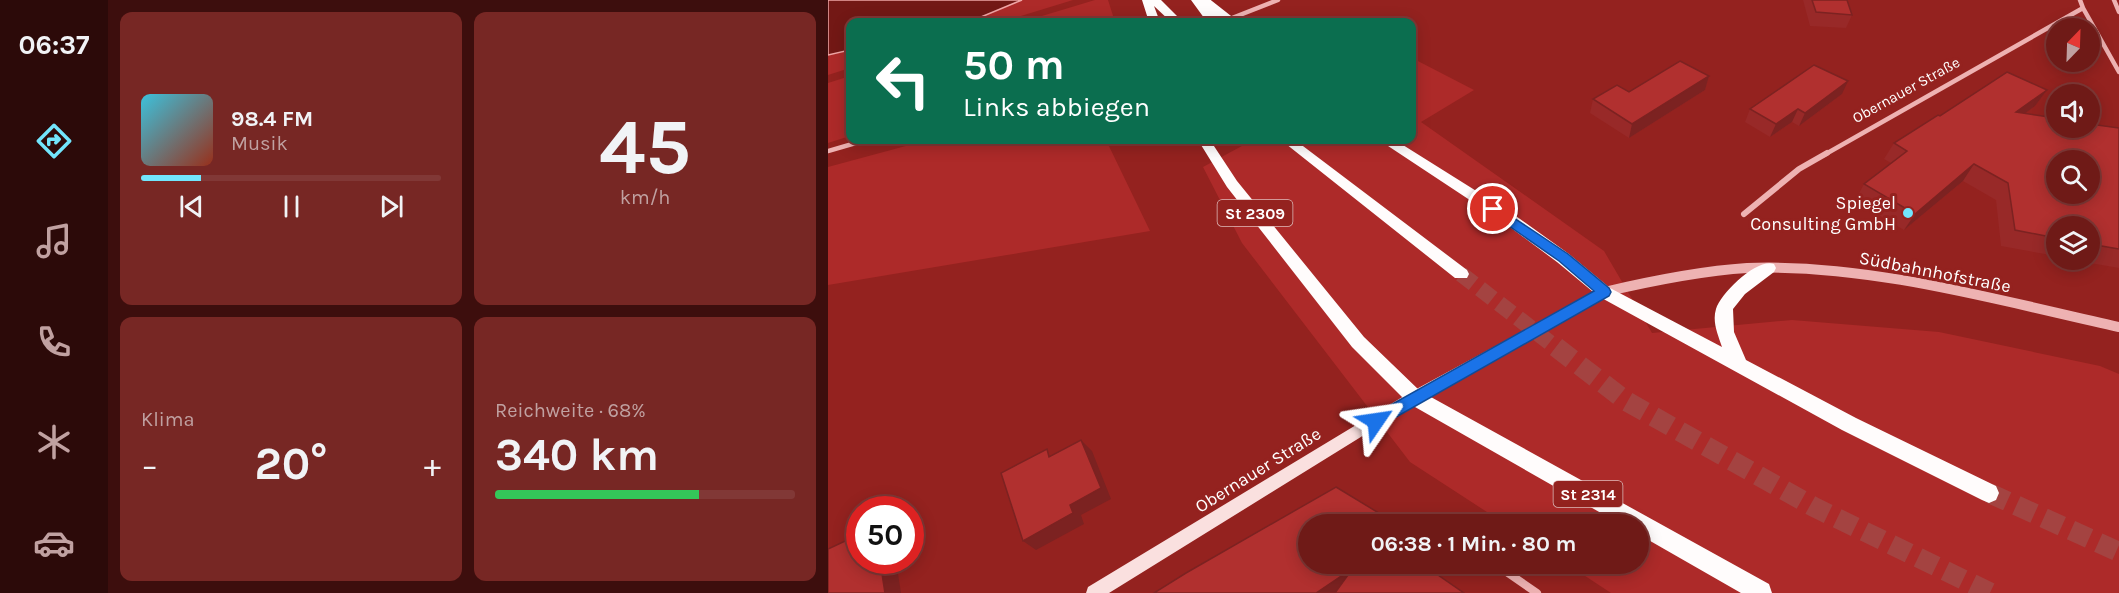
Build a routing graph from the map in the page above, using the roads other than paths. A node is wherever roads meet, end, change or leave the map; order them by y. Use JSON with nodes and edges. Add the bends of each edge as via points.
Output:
{"nodes":[{"id":1,"x":1147,"y":0,"type":"edge"},
{"id":2,"x":1155,"y":0,"type":"edge"},
{"id":3,"x":1196,"y":0,"type":"edge"},
{"id":4,"x":1201,"y":0,"type":"edge"},
{"id":5,"x":1278,"y":0,"type":"edge"},
{"id":6,"x":2080,"y":0,"type":"edge"},
{"id":7,"x":2115,"y":0,"type":"edge"},
{"id":8,"x":2083,"y":8,"type":"junction"},
{"id":9,"x":2119,"y":12,"type":"edge"},
{"id":10,"x":1153,"y":18,"type":"edge"},
{"id":11,"x":1173,"y":18,"type":"edge"},
{"id":12,"x":1209,"y":18,"type":"edge"},
{"id":13,"x":1224,"y":18,"type":"edge"},
{"id":14,"x":1231,"y":18,"type":"edge"},
{"id":15,"x":2119,"y":72,"type":"edge"},
{"id":16,"x":852,"y":144,"type":"edge"},
{"id":17,"x":1207,"y":144,"type":"edge"},
{"id":18,"x":1292,"y":144,"type":"edge"},
{"id":19,"x":1312,"y":144,"type":"edge"},
{"id":20,"x":1392,"y":144,"type":"edge"},
{"id":21,"x":828,"y":151,"type":"edge"},
{"id":22,"x":1347,"y":184,"type":"junction"},
{"id":23,"x":1744,"y":213,"type":"dead end"},
{"id":24,"x":1768,"y":268,"type":"junction"},
{"id":25,"x":1461,"y":274,"type":"tunnel mouth"},
{"id":26,"x":1671,"y":276,"type":"joint"},
{"id":27,"x":1604,"y":292,"type":"junction"},
{"id":28,"x":2119,"y":327,"type":"edge"},
{"id":29,"x":1741,"y":366,"type":"junction"},
{"id":30,"x":1414,"y":397,"type":"junction"},
{"id":31,"x":1989,"y":493,"type":"tunnel mouth"},
{"id":32,"x":1509,"y":574,"type":"edge"},
{"id":33,"x":1761,"y":592,"type":"edge"},
{"id":34,"x":1094,"y":593,"type":"edge"},
{"id":35,"x":1537,"y":593,"type":"edge"}],
"edges":[{"from":1,"to":10,"type":"highway"},
{"from":2,"to":11,"type":"highway"},
{"from":3,"to":12,"type":"highway"},
{"from":4,"to":13,"type":"highway","bridge":true},
{"from":5,"to":14,"type":"street"},
{"from":6,"to":8,"type":"street"},
{"from":7,"to":9,"type":"street"},
{"from":8,"to":15,"type":"street"},
{"from":8,"to":23,"type":"street","name":"Obernauer Straße","via":[[1799,169]]},
{"from":16,"to":21,"type":"street"},
{"from":17,"to":30,"type":"highway","number":"St 2309","via":[[1232,184],[1358,342]]},
{"from":18,"to":22,"type":"highway"},
{"from":19,"to":22,"type":"highway"},
{"from":20,"to":27,"type":"highway","via":[[1508,218]]},
{"from":22,"to":25,"type":"highway"},
{"from":24,"to":26,"type":"street","name":"Südbahnhofstraße"},
{"from":24,"to":28,"type":"street","name":"Südbahnhofstraße","via":[[1906,280]]},
{"from":24,"to":29,"type":"highway","via":[[1734,291],[1722,318],[1725,337]]},
{"from":26,"to":27,"type":"street","name":"Obernauer Straße"},
{"from":27,"to":29,"type":"highway"},
{"from":27,"to":30,"type":"main road","name":"Obernauer Straße"},
{"from":29,"to":31,"type":"highway"},
{"from":30,"to":33,"type":"highway","number":"St 2314"},
{"from":30,"to":34,"type":"main road","name":"Obernauer Straße"},
{"from":32,"to":35,"type":"street"}]}
